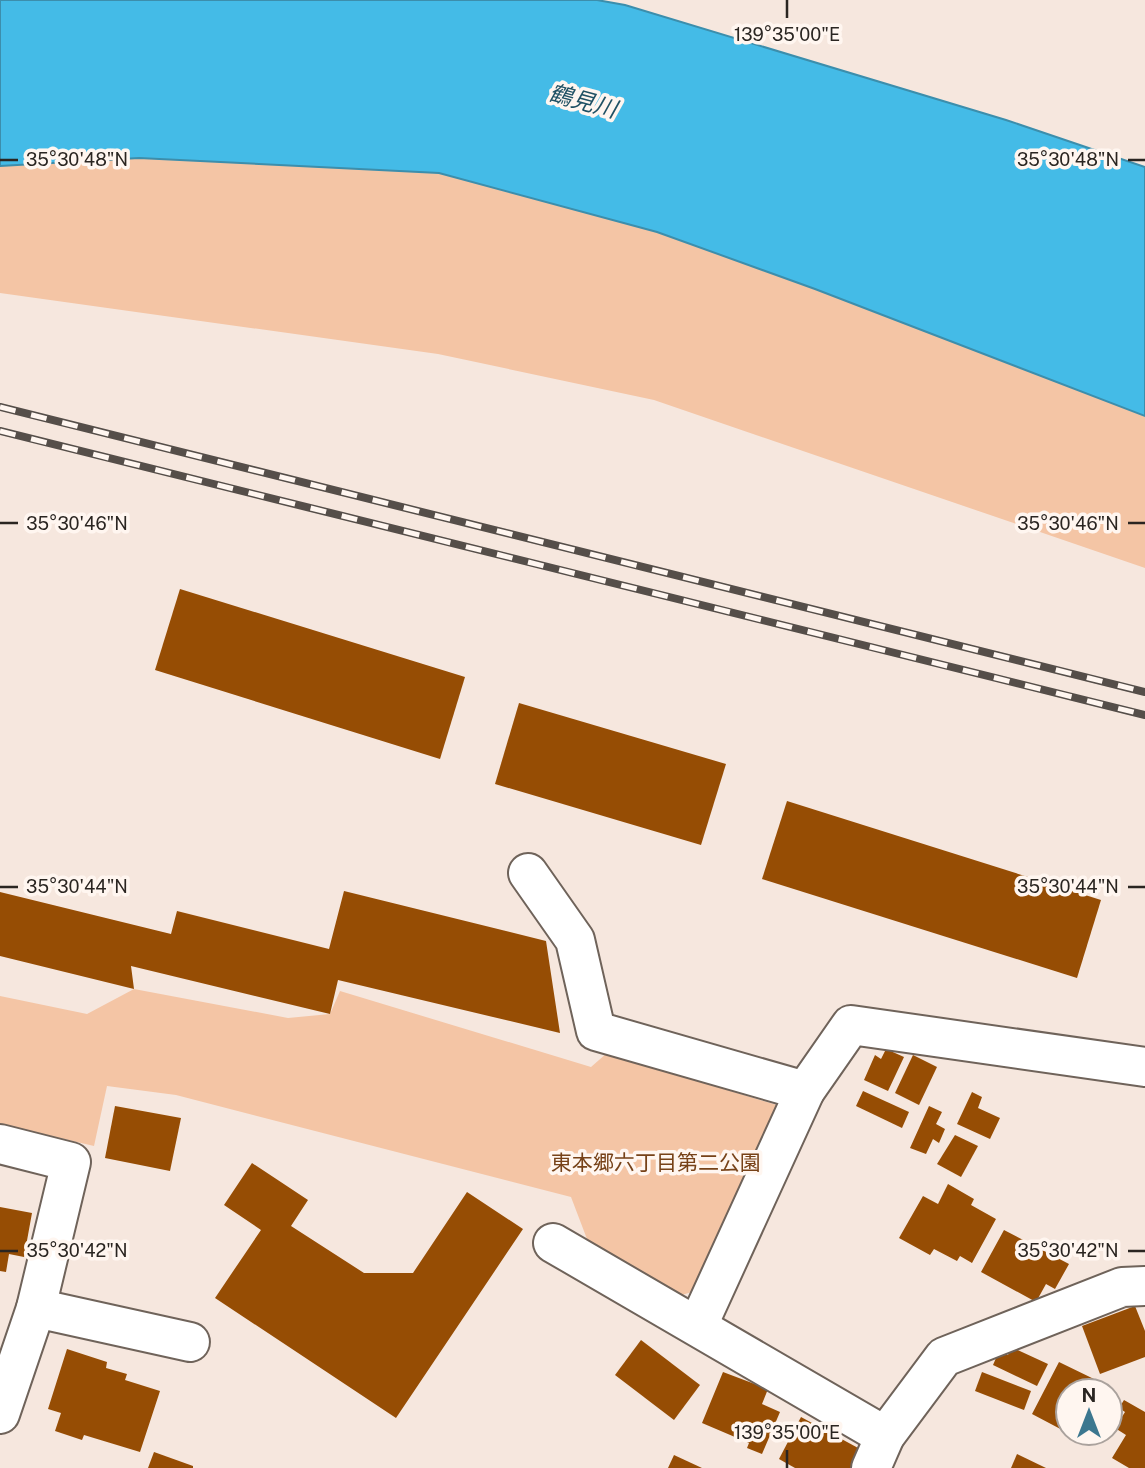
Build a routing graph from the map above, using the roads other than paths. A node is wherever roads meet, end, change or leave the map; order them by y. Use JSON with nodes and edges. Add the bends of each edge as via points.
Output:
{"nodes":[{"id":1,"x":528,"y":873,"type":"dead end"},
{"id":2,"x":1145,"y":1067,"type":"edge"},
{"id":3,"x":805,"y":1091,"type":"junction"},
{"id":4,"x":0,"y":1144,"type":"edge"},
{"id":5,"x":553,"y":1243,"type":"dead end"},
{"id":6,"x":1145,"y":1286,"type":"edge"},
{"id":7,"x":36,"y":1308,"type":"junction"},
{"id":8,"x":698,"y":1325,"type":"junction"},
{"id":9,"x":190,"y":1342,"type":"dead end"},
{"id":10,"x":0,"y":1413,"type":"edge"},
{"id":11,"x":878,"y":1452,"type":"edge"}],
"edges":[{"from":1,"to":3,"type":"street","via":[[575,940],[596,1031]]},
{"from":2,"to":3,"type":"street","via":[[851,1025]]},
{"from":3,"to":8,"type":"street"},
{"from":4,"to":7,"type":"street","via":[[71,1162]]},
{"from":5,"to":8,"type":"street"},
{"from":6,"to":11,"type":"street","via":[[1122,1287],[944,1357]]},
{"from":7,"to":9,"type":"street"},
{"from":7,"to":10,"type":"street"},
{"from":8,"to":11,"type":"street"}]}
